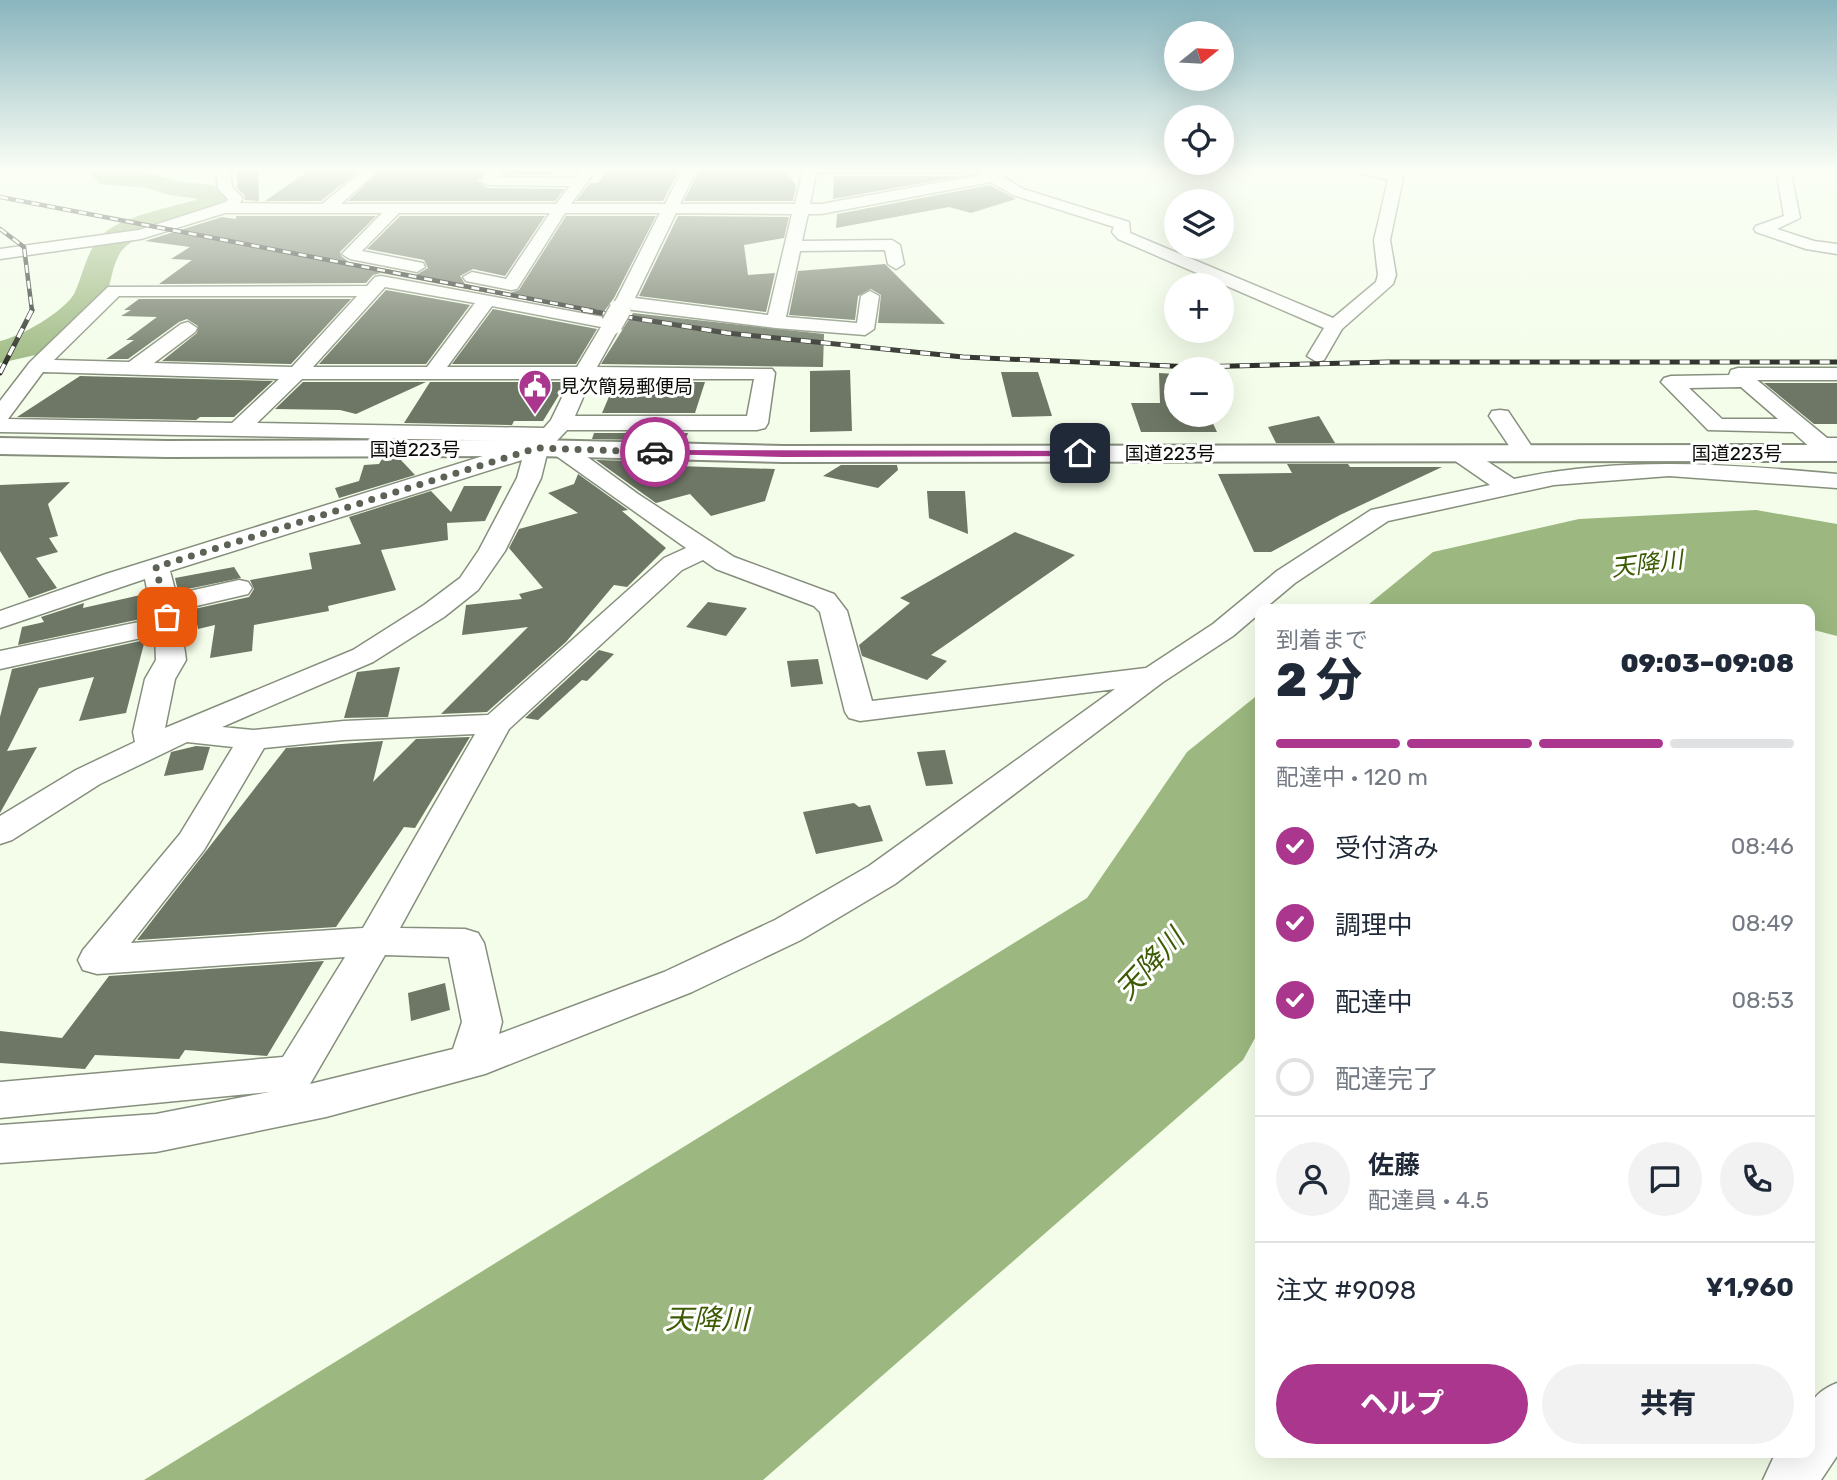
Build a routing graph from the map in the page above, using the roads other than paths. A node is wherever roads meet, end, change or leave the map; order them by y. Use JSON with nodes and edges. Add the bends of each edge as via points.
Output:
{"nodes":[{"id":1,"x":113,"y":238,"type":"edge"},
{"id":2,"x":135,"y":238,"type":"edge"},
{"id":3,"x":366,"y":238,"type":"edge"},
{"id":4,"x":542,"y":238,"type":"edge"},
{"id":5,"x":655,"y":238,"type":"edge"},
{"id":6,"x":795,"y":238,"type":"edge"},
{"id":7,"x":1130,"y":238,"type":"edge"},
{"id":8,"x":1382,"y":238,"type":"edge"},
{"id":9,"x":1788,"y":238,"type":"edge"},
{"id":10,"x":793,"y":246,"type":"junction"},
{"id":11,"x":1837,"y":249,"type":"edge"},
{"id":12,"x":0,"y":254,"type":"edge"},
{"id":13,"x":896,"y":264,"type":"dead end"},
{"id":14,"x":431,"y":269,"type":"dead end"},
{"id":15,"x":113,"y":273,"type":"junction"},
{"id":16,"x":458,"y":275,"type":"dead end"},
{"id":17,"x":512,"y":285,"type":"junction"},
{"id":18,"x":536,"y":290,"type":"dead end"},
{"id":19,"x":372,"y":291,"type":"junction"},
{"id":20,"x":870,"y":296,"type":"dead end"},
{"id":21,"x":487,"y":300,"type":"junction"},
{"id":22,"x":597,"y":302,"type":"dead end"},
{"id":23,"x":620,"y":309,"type":"junction"},
{"id":24,"x":776,"y":322,"type":"junction"},
{"id":25,"x":1335,"y":326,"type":"junction"},
{"id":26,"x":188,"y":328,"type":"dead end"},
{"id":27,"x":1317,"y":356,"type":"dead end"},
{"id":28,"x":37,"y":366,"type":"junction"},
{"id":29,"x":133,"y":369,"type":"junction"},
{"id":30,"x":434,"y":371,"type":"junction"},
{"id":31,"x":297,"y":373,"type":"junction"},
{"id":32,"x":584,"y":373,"type":"junction"},
{"id":33,"x":1837,"y":374,"type":"edge"},
{"id":34,"x":1746,"y":392,"type":"junction"},
{"id":35,"x":1693,"y":403,"type":"junction"},
{"id":36,"x":1720,"y":403,"type":"dead end"},
{"id":37,"x":0,"y":415,"type":"edge"},
{"id":38,"x":1500,"y":416,"type":"dead end"},
{"id":39,"x":0,"y":425,"type":"edge"},
{"id":40,"x":1798,"y":426,"type":"junction"},
{"id":41,"x":238,"y":429,"type":"junction"},
{"id":42,"x":553,"y":439,"type":"junction"},
{"id":43,"x":1837,"y":445,"type":"edge"},
{"id":44,"x":0,"y":446,"type":"edge"},
{"id":45,"x":1459,"y":453,"type":"junction"},
{"id":46,"x":1525,"y":453,"type":"junction"},
{"id":47,"x":1837,"y":453,"type":"edge"},
{"id":48,"x":1837,"y":481,"type":"edge"},
{"id":49,"x":1508,"y":487,"type":"junction"},
{"id":50,"x":702,"y":550,"type":"junction"},
{"id":51,"x":156,"y":567,"type":"junction"},
{"id":52,"x":239,"y":588,"type":"dead end"},
{"id":53,"x":166,"y":614,"type":"junction"},
{"id":54,"x":0,"y":620,"type":"edge"},
{"id":55,"x":0,"y":660,"type":"edge"},
{"id":56,"x":1153,"y":676,"type":"junction"},
{"id":57,"x":496,"y":724,"type":"junction"},
{"id":58,"x":168,"y":739,"type":"junction"},
{"id":59,"x":253,"y":740,"type":"junction"},
{"id":60,"x":0,"y":832,"type":"edge"},
{"id":61,"x":374,"y":941,"type":"junction"},
{"id":62,"x":470,"y":1062,"type":"junction"},
{"id":63,"x":0,"y":1100,"type":"edge"},
{"id":64,"x":0,"y":1144,"type":"edge"},
{"id":65,"x":1837,"y":1409,"type":"edge"},
{"id":66,"x":1815,"y":1442,"type":"edge"},
{"id":67,"x":1804,"y":1458,"type":"edge"},
{"id":68,"x":1790,"y":1480,"type":"edge"}],
"edges":[{"from":1,"to":12,"type":"street"},
{"from":2,"to":15,"type":"street"},
{"from":3,"to":14,"type":"street","via":[[350,254]]},
{"from":4,"to":17,"type":"street"},
{"from":5,"to":23,"type":"street"},
{"from":6,"to":10,"type":"street"},
{"from":7,"to":25,"type":"street"},
{"from":8,"to":25,"type":"street","via":[[1384,284]]},
{"from":9,"to":11,"type":"street"},
{"from":10,"to":13,"type":"street","via":[[892,245]]},
{"from":10,"to":24,"type":"street"},
{"from":15,"to":19,"type":"street"},
{"from":15,"to":28,"type":"street"},
{"from":16,"to":17,"type":"street"},
{"from":17,"to":18,"type":"street"},
{"from":19,"to":21,"type":"street","via":[[381,281]]},
{"from":19,"to":31,"type":"street"},
{"from":20,"to":24,"type":"street","via":[[865,329]]},
{"from":21,"to":23,"type":"street"},
{"from":21,"to":30,"type":"street"},
{"from":22,"to":23,"type":"street"},
{"from":23,"to":24,"type":"street"},
{"from":23,"to":32,"type":"street"},
{"from":25,"to":27,"type":"street"},
{"from":26,"to":29,"type":"street"},
{"from":28,"to":29,"type":"street"},
{"from":28,"to":37,"type":"street"},
{"from":29,"to":31,"type":"street"},
{"from":30,"to":31,"type":"street"},
{"from":30,"to":32,"type":"street"},
{"from":31,"to":41,"type":"street"},
{"from":32,"to":42,"type":"street"},
{"from":32,"to":42,"type":"street","via":[[765,373],[757,423]]},
{"from":33,"to":34,"type":"street","via":[[1738,374]]},
{"from":34,"to":35,"type":"street","via":[[1671,382]]},
{"from":34,"to":40,"type":"street","via":[[1772,403]]},
{"from":35,"to":36,"type":"street"},
{"from":35,"to":40,"type":"street","via":[[1716,425]]},
{"from":38,"to":46,"type":"street"},
{"from":39,"to":41,"type":"street"},
{"from":40,"to":43,"type":"street","via":[[1821,445]]},
{"from":41,"to":42,"type":"street"},
{"from":42,"to":44,"type":"highway","name":"国道223号","via":[[167,449]]},
{"from":42,"to":45,"type":"highway","name":"国道223号","via":[[783,454]]},
{"from":42,"to":50,"type":"street"},
{"from":42,"to":51,"type":"street"},
{"from":42,"to":58,"type":"street","via":[[470,584],[363,656]]},
{"from":45,"to":46,"type":"highway","name":"国道223号"},
{"from":45,"to":49,"type":"street"},
{"from":46,"to":47,"type":"highway","name":"国道223号"},
{"from":48,"to":49,"type":"street","via":[[1669,469],[1554,478]]},
{"from":49,"to":56,"type":"street","via":[[1380,515],[1286,577],[1223,630]]},
{"from":50,"to":56,"type":"street","via":[[824,600],[833,611],[860,712]]},
{"from":50,"to":57,"type":"street","via":[[673,564]]},
{"from":51,"to":53,"type":"street"},
{"from":51,"to":54,"type":"street"},
{"from":52,"to":53,"type":"street"},
{"from":53,"to":55,"type":"street"},
{"from":53,"to":58,"type":"street","via":[[171,660],[160,680],[149,732]]},
{"from":56,"to":62,"type":"street","via":[[842,901],[678,982]]},
{"from":57,"to":59,"type":"street","via":[[382,727]]},
{"from":57,"to":61,"type":"street"},
{"from":58,"to":59,"type":"street"},
{"from":58,"to":60,"type":"street","via":[[88,777]]},
{"from":59,"to":61,"type":"street","via":[[191,842],[97,960]]},
{"from":61,"to":62,"type":"street","via":[[465,943],[482,1022]]},
{"from":61,"to":63,"type":"street","via":[[295,1073]]},
{"from":62,"to":64,"type":"street","via":[[326,1099],[156,1133]]},
{"from":65,"to":66,"type":"street"},
{"from":67,"to":68,"type":"street"}]}
